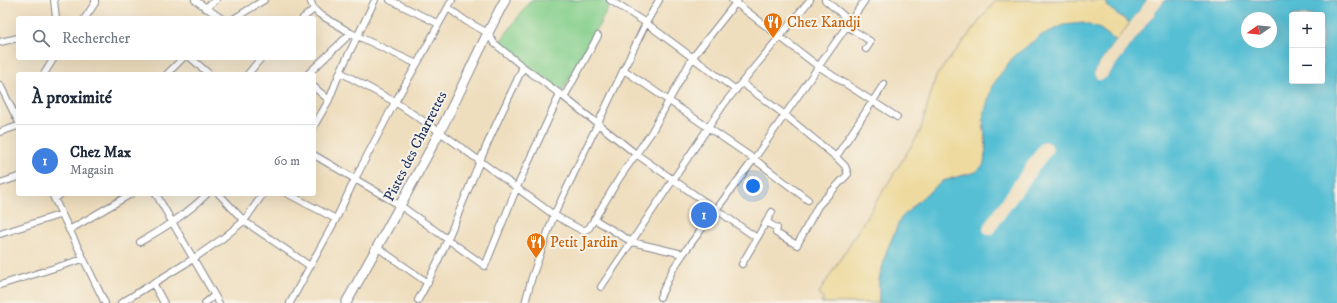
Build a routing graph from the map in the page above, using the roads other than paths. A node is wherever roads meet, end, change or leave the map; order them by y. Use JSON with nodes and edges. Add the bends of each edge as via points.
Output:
{"nodes":[{"id":1,"x":54,"y":0,"type":"edge"},
{"id":2,"x":95,"y":0,"type":"edge"},
{"id":3,"x":195,"y":0,"type":"edge"},
{"id":4,"x":216,"y":0,"type":"edge"},
{"id":5,"x":262,"y":0,"type":"edge"},
{"id":6,"x":310,"y":0,"type":"edge"},
{"id":7,"x":375,"y":0,"type":"edge"},
{"id":8,"x":390,"y":0,"type":"edge"},
{"id":9,"x":452,"y":0,"type":"edge"},
{"id":10,"x":505,"y":0,"type":"edge"},
{"id":11,"x":610,"y":0,"type":"edge"},
{"id":12,"x":659,"y":0,"type":"edge"},
{"id":13,"x":810,"y":0,"type":"edge"},
{"id":14,"x":825,"y":0,"type":"edge"},
{"id":15,"x":865,"y":0,"type":"edge"},
{"id":16,"x":735,"y":1,"type":"edge"},
{"id":17,"x":205,"y":8,"type":"junction"},
{"id":18,"x":448,"y":8,"type":"junction"},
{"id":19,"x":314,"y":9,"type":"junction"},
{"id":20,"x":56,"y":16,"type":"edge"},
{"id":21,"x":86,"y":16,"type":"edge"},
{"id":22,"x":218,"y":16,"type":"edge"},
{"id":23,"x":238,"y":16,"type":"edge"},
{"id":24,"x":305,"y":16,"type":"edge"},
{"id":25,"x":646,"y":23,"type":"junction"},
{"id":26,"x":439,"y":24,"type":"junction"},
{"id":27,"x":848,"y":24,"type":"junction"},
{"id":28,"x":488,"y":33,"type":"junction"},
{"id":29,"x":354,"y":34,"type":"junction"},
{"id":30,"x":598,"y":36,"type":"dead end"},
{"id":31,"x":779,"y":37,"type":"junction"},
{"id":32,"x":16,"y":38,"type":"edge"},
{"id":33,"x":0,"y":42,"type":"edge"},
{"id":34,"x":866,"y":49,"type":"dead end"},
{"id":35,"x":693,"y":57,"type":"junction"},
{"id":36,"x":53,"y":60,"type":"edge"},
{"id":37,"x":181,"y":60,"type":"edge"},
{"id":38,"x":193,"y":60,"type":"edge"},
{"id":39,"x":259,"y":60,"type":"edge"},
{"id":40,"x":417,"y":64,"type":"junction"},
{"id":41,"x":818,"y":66,"type":"junction"},
{"id":42,"x":523,"y":67,"type":"junction"},
{"id":43,"x":624,"y":70,"type":"junction"},
{"id":44,"x":45,"y":72,"type":"edge"},
{"id":45,"x":169,"y":72,"type":"edge"},
{"id":46,"x":207,"y":72,"type":"edge"},
{"id":47,"x":250,"y":72,"type":"edge"},
{"id":48,"x":310,"y":72,"type":"edge"},
{"id":49,"x":340,"y":72,"type":"junction"},
{"id":50,"x":742,"y":84,"type":"junction"},
{"id":51,"x":884,"y":84,"type":"dead end"},
{"id":52,"x":0,"y":85,"type":"edge"},
{"id":53,"x":316,"y":89,"type":"edge"},
{"id":54,"x":736,"y":90,"type":"junction"},
{"id":55,"x":562,"y":95,"type":"junction"},
{"id":56,"x":328,"y":100,"type":"junction"},
{"id":57,"x":873,"y":100,"type":"junction"},
{"id":58,"x":669,"y":101,"type":"junction"},
{"id":59,"x":395,"y":102,"type":"junction"},
{"id":60,"x":785,"y":115,"type":"junction"},
{"id":61,"x":16,"y":116,"type":"edge"},
{"id":62,"x":897,"y":117,"type":"dead end"},
{"id":63,"x":316,"y":122,"type":"edge"},
{"id":64,"x":597,"y":124,"type":"junction"},
{"id":65,"x":16,"y":127,"type":"edge"},
{"id":66,"x":708,"y":128,"type":"junction"},
{"id":67,"x":0,"y":132,"type":"edge"},
{"id":68,"x":440,"y":132,"type":"junction"},
{"id":69,"x":636,"y":154,"type":"junction"},
{"id":70,"x":316,"y":156,"type":"edge"},
{"id":71,"x":836,"y":157,"type":"junction"},
{"id":72,"x":754,"y":159,"type":"junction"},
{"id":73,"x":480,"y":160,"type":"junction"},
{"id":74,"x":16,"y":177,"type":"edge"},
{"id":75,"x":355,"y":179,"type":"junction"},
{"id":76,"x":674,"y":180,"type":"junction"},
{"id":77,"x":0,"y":183,"type":"edge"},
{"id":78,"x":517,"y":187,"type":"junction"},
{"id":79,"x":128,"y":196,"type":"edge"},
{"id":80,"x":157,"y":196,"type":"edge"},
{"id":81,"x":205,"y":196,"type":"edge"},
{"id":82,"x":221,"y":196,"type":"edge"},
{"id":83,"x":262,"y":196,"type":"edge"},
{"id":84,"x":292,"y":196,"type":"edge"},
{"id":85,"x":53,"y":197,"type":"edge"},
{"id":86,"x":808,"y":200,"type":"dead end"},
{"id":87,"x":401,"y":206,"type":"junction"},
{"id":88,"x":716,"y":209,"type":"junction"},
{"id":89,"x":772,"y":212,"type":"dead end"},
{"id":90,"x":62,"y":214,"type":"junction"},
{"id":91,"x":554,"y":215,"type":"junction"},
{"id":92,"x":336,"y":219,"type":"junction"},
{"id":93,"x":594,"y":220,"type":"junction"},
{"id":94,"x":244,"y":221,"type":"junction"},
{"id":95,"x":766,"y":222,"type":"junction"},
{"id":96,"x":172,"y":223,"type":"junction"},
{"id":97,"x":70,"y":230,"type":"junction"},
{"id":98,"x":0,"y":234,"type":"edge"},
{"id":99,"x":448,"y":238,"type":"junction"},
{"id":100,"x":757,"y":238,"type":"junction"},
{"id":101,"x":140,"y":242,"type":"dead end"},
{"id":102,"x":632,"y":242,"type":"junction"},
{"id":103,"x":378,"y":248,"type":"junction"},
{"id":104,"x":683,"y":254,"type":"junction"},
{"id":105,"x":83,"y":258,"type":"junction"},
{"id":106,"x":193,"y":258,"type":"junction"},
{"id":107,"x":742,"y":264,"type":"dead end"},
{"id":108,"x":310,"y":266,"type":"junction"},
{"id":109,"x":153,"y":283,"type":"junction"},
{"id":110,"x":428,"y":283,"type":"junction"},
{"id":111,"x":0,"y":285,"type":"edge"},
{"id":112,"x":601,"y":287,"type":"dead end"},
{"id":113,"x":214,"y":296,"type":"junction"},
{"id":114,"x":660,"y":297,"type":"dead end"},
{"id":115,"x":418,"y":300,"type":"dead end"},
{"id":116,"x":105,"y":303,"type":"edge"},
{"id":117,"x":121,"y":303,"type":"edge"},
{"id":118,"x":164,"y":303,"type":"edge"},
{"id":119,"x":205,"y":303,"type":"edge"},
{"id":120,"x":219,"y":303,"type":"edge"},
{"id":121,"x":290,"y":303,"type":"edge"},
{"id":122,"x":346,"y":303,"type":"edge"},
{"id":123,"x":525,"y":303,"type":"edge"}],
"edges":[{"from":1,"to":20,"type":"street"},
{"from":2,"to":21,"type":"street"},
{"from":3,"to":17,"type":"street"},
{"from":4,"to":17,"type":"street"},
{"from":5,"to":23,"type":"street"},
{"from":6,"to":19,"type":"street"},
{"from":7,"to":29,"type":"street"},
{"from":8,"to":26,"type":"street"},
{"from":9,"to":18,"type":"street"},
{"from":10,"to":28,"type":"main road","name":"Pistes des Charrettes"},
{"from":11,"to":25,"type":"street"},
{"from":12,"to":25,"type":"street"},
{"from":13,"to":31,"type":"street"},
{"from":14,"to":27,"type":"street"},
{"from":15,"to":27,"type":"street"},
{"from":16,"to":31,"type":"street"},
{"from":16,"to":35,"type":"street"},
{"from":17,"to":22,"type":"street"},
{"from":18,"to":26,"type":"street"},
{"from":18,"to":28,"type":"street"},
{"from":19,"to":24,"type":"street"},
{"from":19,"to":29,"type":"street"},
{"from":25,"to":35,"type":"street"},
{"from":25,"to":43,"type":"street"},
{"from":26,"to":40,"type":"street"},
{"from":27,"to":34,"type":"street","via":[[870,41]]},
{"from":27,"to":41,"type":"street"},
{"from":28,"to":42,"type":"street","via":[[494,43]]},
{"from":28,"to":68,"type":"main road","name":"Pistes des Charrettes"},
{"from":29,"to":40,"type":"street"},
{"from":29,"to":48,"type":"street"},
{"from":29,"to":49,"type":"street"},
{"from":30,"to":55,"type":"street"},
{"from":31,"to":41,"type":"street"},
{"from":31,"to":50,"type":"street"},
{"from":32,"to":33,"type":"street"},
{"from":35,"to":54,"type":"street"},
{"from":35,"to":58,"type":"street"},
{"from":36,"to":44,"type":"street"},
{"from":37,"to":45,"type":"street"},
{"from":38,"to":46,"type":"street"},
{"from":39,"to":47,"type":"street"},
{"from":40,"to":59,"type":"street"},
{"from":41,"to":57,"type":"street"},
{"from":41,"to":60,"type":"street"},
{"from":42,"to":55,"type":"street"},
{"from":42,"to":73,"type":"street"},
{"from":43,"to":58,"type":"street"},
{"from":43,"to":64,"type":"street"},
{"from":49,"to":56,"type":"street"},
{"from":49,"to":59,"type":"street"},
{"from":50,"to":54,"type":"street"},
{"from":50,"to":60,"type":"street"},
{"from":51,"to":57,"type":"street"},
{"from":52,"to":61,"type":"street"},
{"from":53,"to":56,"type":"street"},
{"from":54,"to":66,"type":"street"},
{"from":55,"to":64,"type":"street"},
{"from":55,"to":78,"type":"street"},
{"from":56,"to":63,"type":"street"},
{"from":57,"to":62,"type":"street"},
{"from":57,"to":71,"type":"street"},
{"from":58,"to":66,"type":"street"},
{"from":58,"to":69,"type":"street"},
{"from":59,"to":68,"type":"street"},
{"from":59,"to":75,"type":"street"},
{"from":60,"to":71,"type":"street"},
{"from":60,"to":72,"type":"street"},
{"from":64,"to":69,"type":"street"},
{"from":64,"to":91,"type":"street"},
{"from":65,"to":67,"type":"street"},
{"from":66,"to":72,"type":"street"},
{"from":66,"to":76,"type":"street"},
{"from":68,"to":73,"type":"street"},
{"from":68,"to":87,"type":"main road","name":"Pistes des Charrettes"},
{"from":69,"to":76,"type":"street"},
{"from":69,"to":93,"type":"street"},
{"from":70,"to":75,"type":"street"},
{"from":71,"to":95,"type":"street","via":[[845,166],[848,174],[818,206],[798,244],[776,233],[777,228]]},
{"from":72,"to":86,"type":"street"},
{"from":72,"to":88,"type":"street"},
{"from":73,"to":78,"type":"street"},
{"from":73,"to":99,"type":"street"},
{"from":74,"to":77,"type":"street"},
{"from":75,"to":87,"type":"street"},
{"from":75,"to":92,"type":"street"},
{"from":76,"to":88,"type":"street"},
{"from":76,"to":102,"type":"street"},
{"from":78,"to":91,"type":"street"},
{"from":78,"to":99,"type":"street","via":[[485,266]]},
{"from":79,"to":97,"type":"street"},
{"from":80,"to":96,"type":"street"},
{"from":81,"to":96,"type":"street"},
{"from":82,"to":94,"type":"street"},
{"from":83,"to":94,"type":"street"},
{"from":84,"to":92,"type":"street"},
{"from":85,"to":90,"type":"street"},
{"from":87,"to":99,"type":"street"},
{"from":87,"to":103,"type":"main road","name":"Pistes des Charrettes"},
{"from":88,"to":100,"type":"street"},
{"from":88,"to":104,"type":"street"},
{"from":89,"to":95,"type":"street"},
{"from":90,"to":97,"type":"street"},
{"from":90,"to":98,"type":"street"},
{"from":91,"to":93,"type":"street","via":[[583,231],[589,228]]},
{"from":91,"to":123,"type":"street"},
{"from":92,"to":108,"type":"street"},
{"from":93,"to":102,"type":"street"},
{"from":94,"to":106,"type":"street"},
{"from":94,"to":108,"type":"street"},
{"from":95,"to":100,"type":"street"},
{"from":96,"to":101,"type":"street"},
{"from":96,"to":106,"type":"street"},
{"from":97,"to":105,"type":"street"},
{"from":99,"to":110,"type":"street"},
{"from":100,"to":107,"type":"street"},
{"from":102,"to":104,"type":"street"},
{"from":102,"to":112,"type":"street"},
{"from":103,"to":110,"type":"street"},
{"from":103,"to":122,"type":"main road","name":"Pistes des Charrettes"},
{"from":104,"to":114,"type":"street"},
{"from":105,"to":111,"type":"street"},
{"from":105,"to":116,"type":"street"},
{"from":106,"to":109,"type":"street"},
{"from":106,"to":113,"type":"street"},
{"from":108,"to":121,"type":"street"},
{"from":109,"to":117,"type":"street"},
{"from":109,"to":118,"type":"street"},
{"from":110,"to":115,"type":"street"},
{"from":113,"to":119,"type":"street"},
{"from":113,"to":120,"type":"street"}]}
